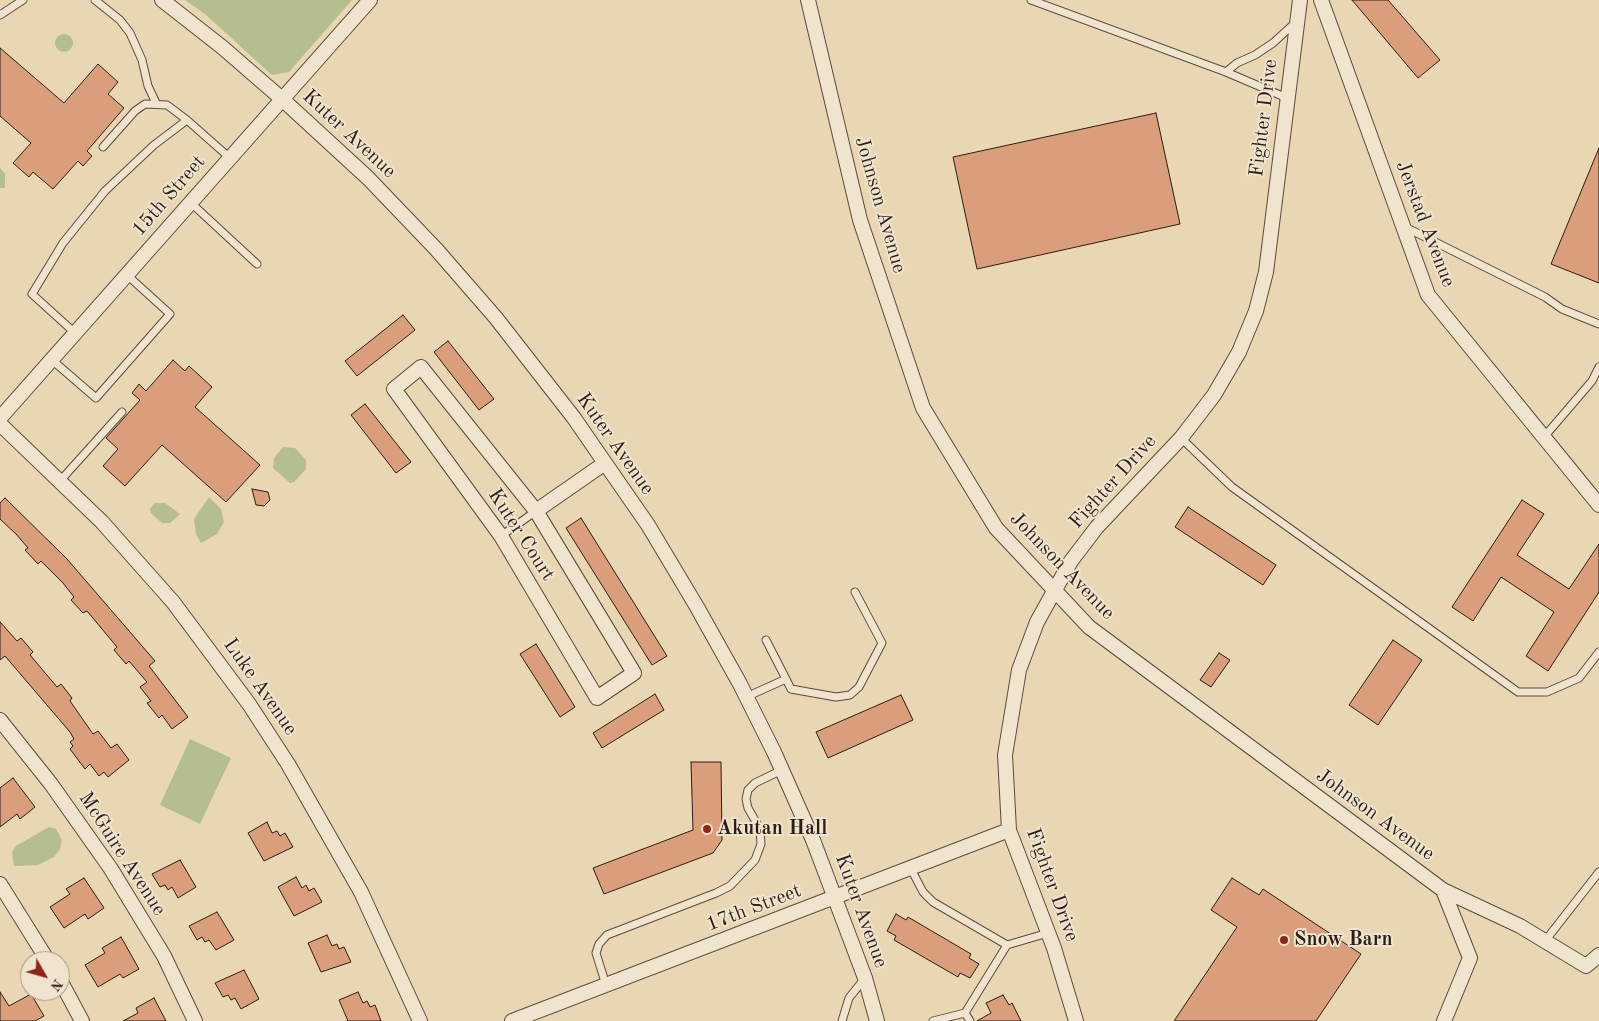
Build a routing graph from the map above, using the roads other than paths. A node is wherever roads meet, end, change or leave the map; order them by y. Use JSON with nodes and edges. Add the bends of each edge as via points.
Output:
{"nodes":[{"id":1,"x":23,"y":0,"type":"edge"},
{"id":2,"x":95,"y":0,"type":"edge"},
{"id":3,"x":162,"y":0,"type":"edge"},
{"id":4,"x":370,"y":0,"type":"edge"},
{"id":5,"x":808,"y":0,"type":"edge"},
{"id":6,"x":1031,"y":0,"type":"edge"},
{"id":7,"x":1300,"y":0,"type":"edge"},
{"id":8,"x":1321,"y":0,"type":"edge"},
{"id":9,"x":0,"y":15,"type":"edge"},
{"id":10,"x":1296,"y":22,"type":"junction"},
{"id":11,"x":1226,"y":72,"type":"junction"},
{"id":12,"x":282,"y":98,"type":"junction"},
{"id":13,"x":1287,"y":98,"type":"junction"},
{"id":14,"x":156,"y":103,"type":"junction"},
{"id":15,"x":187,"y":120,"type":"junction"},
{"id":16,"x":102,"y":147,"type":"dead end"},
{"id":17,"x":230,"y":158,"type":"junction"},
{"id":18,"x":190,"y":202,"type":"junction"},
{"id":19,"x":1403,"y":226,"type":"junction"},
{"id":20,"x":257,"y":264,"type":"dead end"},
{"id":21,"x":127,"y":274,"type":"junction"},
{"id":22,"x":1599,"y":324,"type":"edge"},
{"id":23,"x":75,"y":333,"type":"junction"},
{"id":24,"x":52,"y":360,"type":"junction"},
{"id":25,"x":1599,"y":368,"type":"edge"},
{"id":26,"x":122,"y":412,"type":"dead end"},
{"id":27,"x":0,"y":418,"type":"edge"},
{"id":28,"x":0,"y":424,"type":"edge"},
{"id":29,"x":1544,"y":437,"type":"junction"},
{"id":30,"x":1181,"y":438,"type":"junction"},
{"id":31,"x":606,"y":463,"type":"junction"},
{"id":32,"x":60,"y":481,"type":"junction"},
{"id":33,"x":1599,"y":505,"type":"edge"},
{"id":34,"x":536,"y":511,"type":"junction"},
{"id":35,"x":500,"y":536,"type":"junction"},
{"id":36,"x":1055,"y":588,"type":"junction"},
{"id":37,"x":856,"y":592,"type":"dead end"},
{"id":38,"x":766,"y":640,"type":"dead end"},
{"id":39,"x":1599,"y":652,"type":"edge"},
{"id":40,"x":786,"y":679,"type":"junction"},
{"id":41,"x":746,"y":697,"type":"junction"},
{"id":42,"x":0,"y":720,"type":"edge"},
{"id":43,"x":782,"y":770,"type":"junction"},
{"id":44,"x":1010,"y":830,"type":"junction"},
{"id":45,"x":911,"y":868,"type":"junction"},
{"id":46,"x":1599,"y":872,"type":"edge"},
{"id":47,"x":0,"y":884,"type":"edge"},
{"id":48,"x":1443,"y":890,"type":"junction"},
{"id":49,"x":835,"y":899,"type":"junction"},
{"id":50,"x":1048,"y":933,"type":"junction"},
{"id":51,"x":1545,"y":941,"type":"junction"},
{"id":52,"x":1007,"y":945,"type":"junction"},
{"id":53,"x":42,"y":951,"type":"edge"},
{"id":54,"x":1599,"y":955,"type":"edge"},
{"id":55,"x":865,"y":978,"type":"junction"},
{"id":56,"x":606,"y":985,"type":"junction"},
{"id":57,"x":70,"y":999,"type":"edge"},
{"id":58,"x":965,"y":1014,"type":"junction"},
{"id":59,"x":82,"y":1021,"type":"edge"},
{"id":60,"x":195,"y":1021,"type":"edge"},
{"id":61,"x":420,"y":1021,"type":"edge"},
{"id":62,"x":512,"y":1021,"type":"edge"},
{"id":63,"x":842,"y":1021,"type":"edge"},
{"id":64,"x":877,"y":1021,"type":"edge"},
{"id":65,"x":933,"y":1021,"type":"edge"},
{"id":66,"x":970,"y":1021,"type":"edge"},
{"id":67,"x":1076,"y":1021,"type":"edge"},
{"id":68,"x":1444,"y":1021,"type":"edge"}],
"edges":[{"from":1,"to":9,"type":"lane"},
{"from":2,"to":14,"type":"lane","via":[[130,32]]},
{"from":3,"to":12,"type":"street","name":"Kuter Avenue"},
{"from":4,"to":12,"type":"street","name":"15th Street"},
{"from":5,"to":36,"type":"street","name":"Johnson Avenue","via":[[860,220],[923,408],[996,528]]},
{"from":6,"to":11,"type":"lane"},
{"from":7,"to":10,"type":"street","name":"Fighter Drive"},
{"from":8,"to":19,"type":"street","name":"Jerstad Avenue"},
{"from":10,"to":11,"type":"lane","via":[[1273,43]]},
{"from":10,"to":13,"type":"street","name":"Fighter Drive"},
{"from":11,"to":13,"type":"lane"},
{"from":12,"to":17,"type":"street","name":"15th Street"},
{"from":12,"to":31,"type":"street","name":"Kuter Avenue","via":[[368,178],[436,249],[517,344]]},
{"from":13,"to":30,"type":"street","name":"Fighter Drive","via":[[1266,272],[1256,310],[1239,352],[1214,395]]},
{"from":14,"to":15,"type":"lane","via":[[167,105]]},
{"from":14,"to":16,"type":"lane","via":[[146,104],[135,111]]},
{"from":15,"to":17,"type":"lane"},
{"from":15,"to":23,"type":"lane","via":[[154,145],[105,191],[63,243],[32,294]]},
{"from":17,"to":18,"type":"street","name":"15th Street"},
{"from":18,"to":20,"type":"lane"},
{"from":18,"to":21,"type":"street","name":"15th Street"},
{"from":19,"to":22,"type":"lane","via":[[1538,293],[1562,309]]},
{"from":19,"to":29,"type":"street","name":"Jerstad Avenue","via":[[1428,295]]},
{"from":21,"to":23,"type":"street","name":"15th Street"},
{"from":21,"to":24,"type":"lane","via":[[170,314],[96,398]]},
{"from":23,"to":24,"type":"street","name":"15th Street"},
{"from":24,"to":27,"type":"street","name":"15th Street"},
{"from":25,"to":29,"type":"lane","via":[[1592,381]]},
{"from":26,"to":32,"type":"lane"},
{"from":28,"to":32,"type":"street","name":"Luke Avenue"},
{"from":29,"to":33,"type":"street","name":"Jerstad Avenue"},
{"from":30,"to":36,"type":"street","name":"Fighter Drive","via":[[1097,527]]},
{"from":30,"to":39,"type":"lane","via":[[1232,487],[1518,692],[1547,692],[1579,678]]},
{"from":31,"to":34,"type":"street","name":"Kuter Court"},
{"from":31,"to":41,"type":"street","name":"Kuter Avenue","via":[[697,606]]},
{"from":32,"to":61,"type":"street","name":"Luke Avenue","via":[[102,522],[172,602],[214,656],[288,764],[361,892]]},
{"from":34,"to":35,"type":"lane"},
{"from":34,"to":35,"type":"street","name":"Kuter Court","via":[[421,367],[394,389]]},
{"from":34,"to":35,"type":"street","name":"Kuter Court","via":[[634,673],[597,698]]},
{"from":36,"to":44,"type":"street","name":"Fighter Drive","via":[[1037,622],[1019,670],[1010,713],[1004,755]]},
{"from":36,"to":48,"type":"street","name":"Johnson Avenue","via":[[1088,627]]},
{"from":37,"to":40,"type":"lane","via":[[882,643],[859,687],[850,695],[836,697],[791,690]]},
{"from":38,"to":40,"type":"lane"},
{"from":40,"to":41,"type":"lane"},
{"from":41,"to":43,"type":"street","name":"Kuter Avenue"},
{"from":42,"to":60,"type":"street","name":"McGuire Avenue","via":[[112,869],[164,956]]},
{"from":43,"to":49,"type":"street","name":"Kuter Avenue"},
{"from":43,"to":56,"type":"lane","via":[[748,790],[748,808],[760,829],[761,844],[754,860],[730,886],[716,894],[607,935],[596,952]]},
{"from":44,"to":45,"type":"street","name":"17th Street"},
{"from":44,"to":50,"type":"street","name":"Fighter Drive"},
{"from":45,"to":49,"type":"street","name":"17th Street"},
{"from":45,"to":52,"type":"lane","via":[[923,892],[933,902]]},
{"from":46,"to":51,"type":"lane"},
{"from":47,"to":53,"type":"street"},
{"from":48,"to":51,"type":"street","name":"Johnson Avenue"},
{"from":48,"to":68,"type":"street","via":[[1470,958]]},
{"from":49,"to":55,"type":"street","name":"Kuter Avenue"},
{"from":49,"to":56,"type":"street","name":"17th Street"},
{"from":50,"to":52,"type":"lane"},
{"from":50,"to":67,"type":"street","name":"Fighter Drive"},
{"from":51,"to":54,"type":"street","name":"Johnson Avenue","via":[[1586,966]]},
{"from":52,"to":58,"type":"lane"},
{"from":55,"to":63,"type":"lane","via":[[849,998]]},
{"from":55,"to":64,"type":"street","name":"Kuter Avenue"},
{"from":56,"to":62,"type":"street","name":"17th Street"},
{"from":57,"to":59,"type":"street"},
{"from":58,"to":65,"type":"lane"},
{"from":58,"to":66,"type":"lane"}]}
